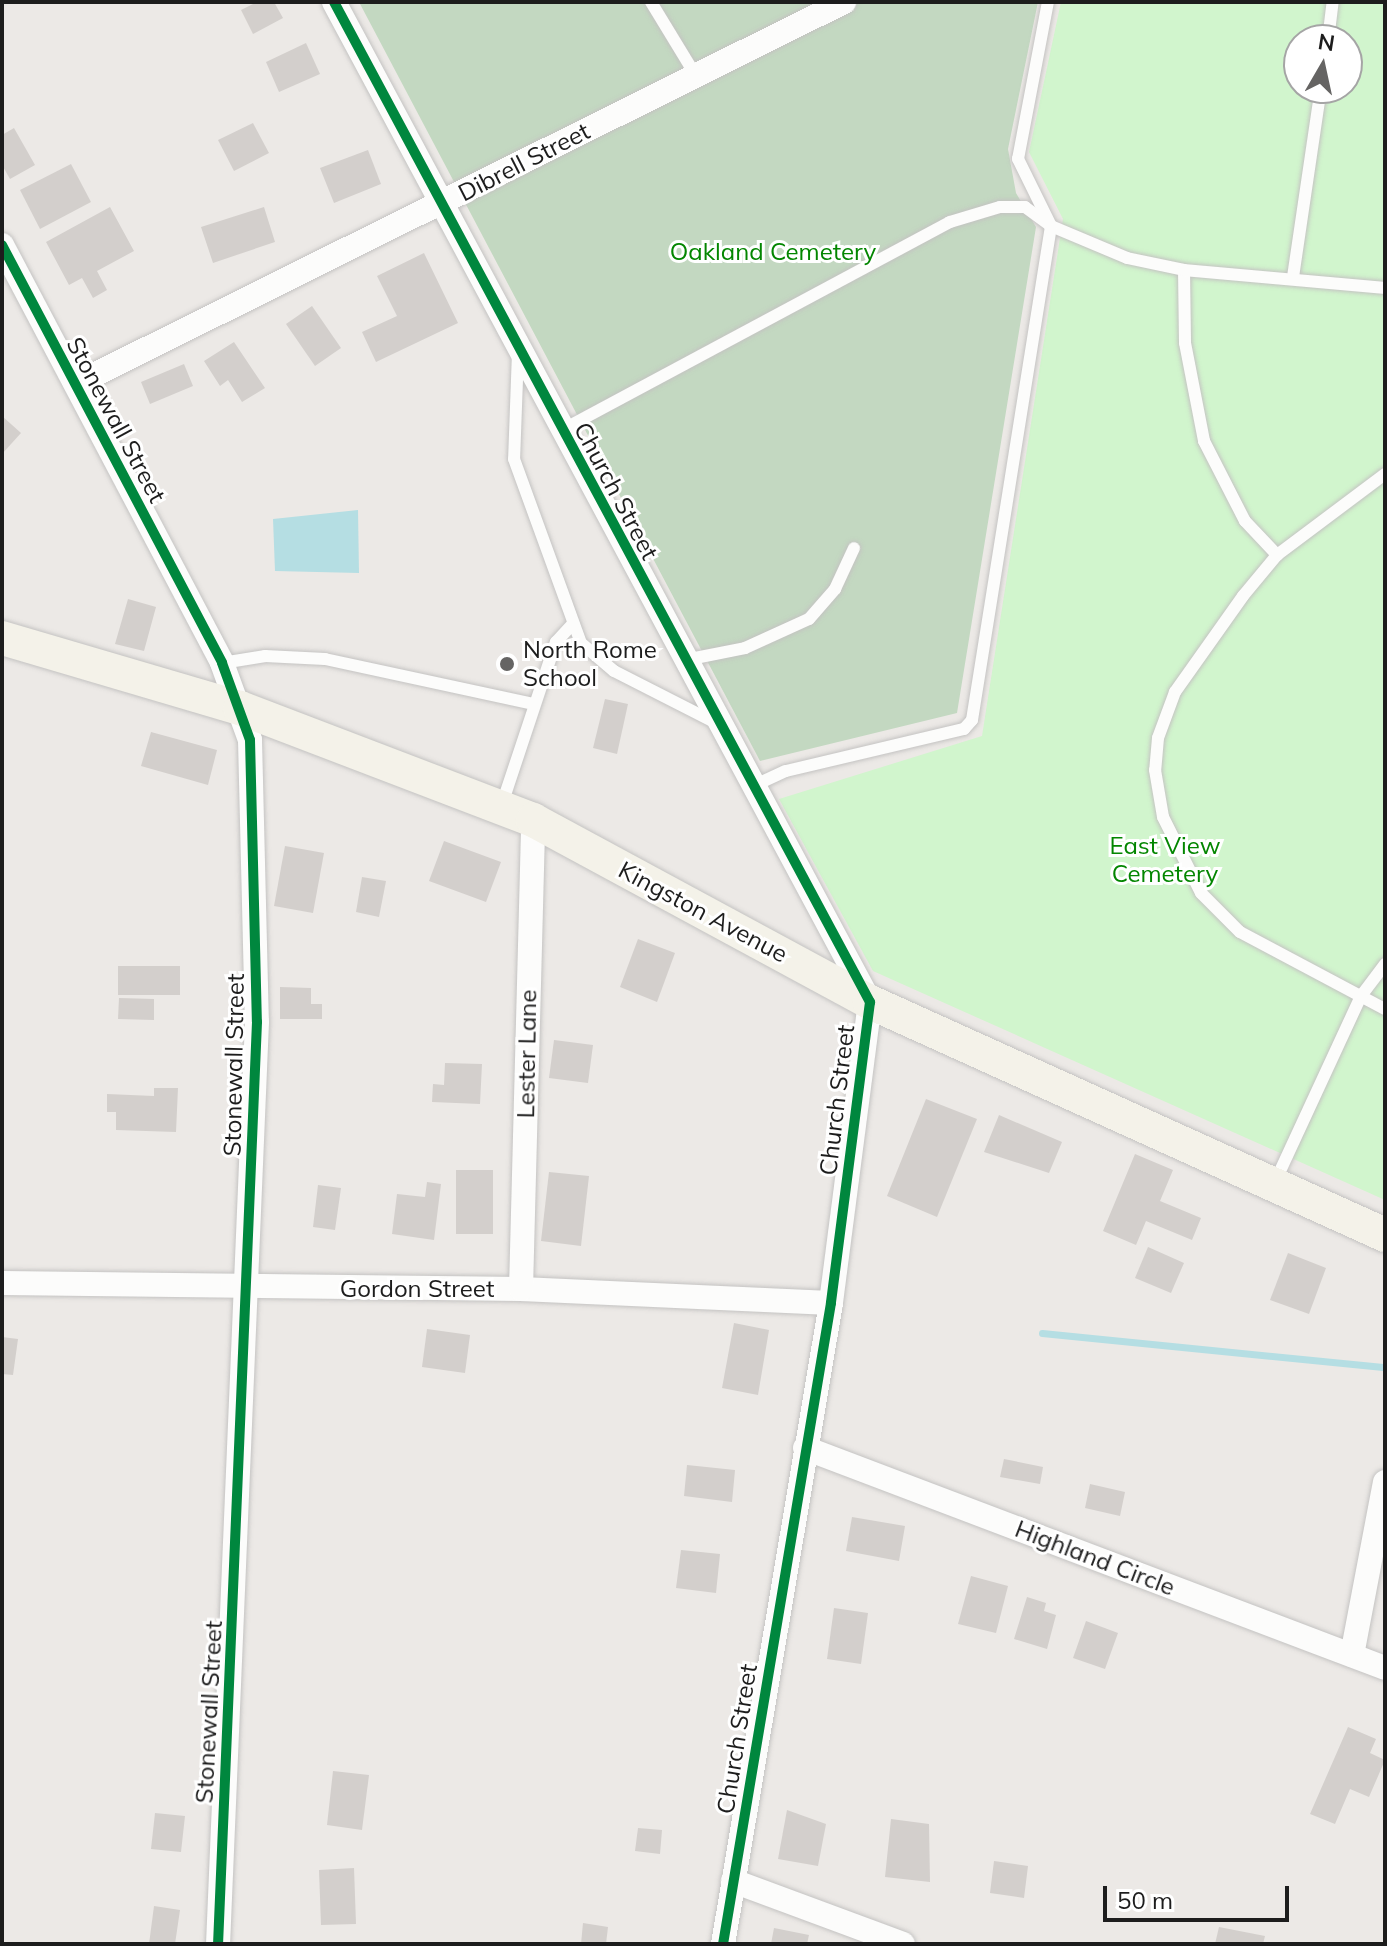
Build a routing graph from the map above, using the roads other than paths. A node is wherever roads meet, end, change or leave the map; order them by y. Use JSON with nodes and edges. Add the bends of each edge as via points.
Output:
{"nodes":[{"id":1,"x":334,"y":2,"type":"edge"},
{"id":2,"x":651,"y":2,"type":"edge"},
{"id":3,"x":844,"y":2,"type":"edge"},
{"id":4,"x":1048,"y":2,"type":"edge"},
{"id":5,"x":1333,"y":2,"type":"edge"},
{"id":6,"x":1330,"y":24,"type":"edge"},
{"id":7,"x":696,"y":76,"type":"junction"},
{"id":8,"x":1319,"y":104,"type":"edge"},
{"id":9,"x":441,"y":203,"type":"junction"},
{"id":10,"x":1051,"y":226,"type":"junction"},
{"id":11,"x":2,"y":245,"type":"edge"},
{"id":12,"x":1184,"y":270,"type":"junction"},
{"id":13,"x":1293,"y":277,"type":"junction"},
{"id":14,"x":1385,"y":288,"type":"edge"},
{"id":15,"x":519,"y":349,"type":"junction"},
{"id":16,"x":76,"y":384,"type":"junction"},
{"id":17,"x":562,"y":430,"type":"junction"},
{"id":18,"x":1385,"y":474,"type":"edge"},
{"id":19,"x":854,"y":548,"type":"dead end"},
{"id":20,"x":1277,"y":555,"type":"junction"},
{"id":21,"x":572,"y":625,"type":"junction"},
{"id":22,"x":2,"y":638,"type":"edge"},
{"id":23,"x":683,"y":660,"type":"junction"},
{"id":24,"x":222,"y":663,"type":"junction"},
{"id":25,"x":534,"y":704,"type":"junction"},
{"id":26,"x":240,"y":708,"type":"junction"},
{"id":27,"x":717,"y":723,"type":"junction"},
{"id":28,"x":751,"y":787,"type":"junction"},
{"id":29,"x":501,"y":807,"type":"junction"},
{"id":30,"x":533,"y":820,"type":"junction"},
{"id":31,"x":1385,"y":964,"type":"edge"},
{"id":32,"x":1361,"y":996,"type":"junction"},
{"id":33,"x":870,"y":1002,"type":"junction"},
{"id":34,"x":1385,"y":1009,"type":"edge"},
{"id":35,"x":1273,"y":1185,"type":"junction"},
{"id":36,"x":1385,"y":1235,"type":"edge"},
{"id":37,"x":2,"y":1283,"type":"edge"},
{"id":38,"x":249,"y":1289,"type":"junction"},
{"id":39,"x":521,"y":1289,"type":"junction"},
{"id":40,"x":831,"y":1303,"type":"junction"},
{"id":41,"x":805,"y":1448,"type":"junction"},
{"id":42,"x":1385,"y":1482,"type":"edge"},
{"id":43,"x":1352,"y":1655,"type":"junction"},
{"id":44,"x":1385,"y":1668,"type":"edge"},
{"id":45,"x":733,"y":1881,"type":"junction"},
{"id":46,"x":218,"y":1944,"type":"edge"},
{"id":47,"x":723,"y":1944,"type":"edge"},
{"id":48,"x":903,"y":1944,"type":"edge"}],
"edges":[{"from":1,"to":9,"type":"street","name":"Church Street"},
{"from":2,"to":7,"type":"lane"},
{"from":3,"to":7,"type":"street","name":"Dibrell Street"},
{"from":4,"to":10,"type":"lane","via":[[1018,159]]},
{"from":5,"to":6,"type":"lane"},
{"from":7,"to":9,"type":"street","name":"Dibrell Street"},
{"from":8,"to":13,"type":"lane"},
{"from":9,"to":15,"type":"street","name":"Church Street"},
{"from":9,"to":16,"type":"street","name":"Dibrell Street"},
{"from":10,"to":12,"type":"lane","via":[[1127,258]]},
{"from":10,"to":17,"type":"lane","via":[[1025,207],[1000,207],[950,222]]},
{"from":10,"to":28,"type":"lane","via":[[972,720],[964,729],[786,771]]},
{"from":11,"to":16,"type":"street","name":"Stonewall Street"},
{"from":12,"to":13,"type":"lane"},
{"from":12,"to":20,"type":"lane","via":[[1185,343],[1204,441],[1245,521]]},
{"from":13,"to":14,"type":"lane"},
{"from":15,"to":17,"type":"street","name":"Church Street"},
{"from":15,"to":21,"type":"lane","via":[[514,459]]},
{"from":16,"to":24,"type":"street","name":"Stonewall Street"},
{"from":17,"to":23,"type":"street","name":"Church Street"},
{"from":18,"to":20,"type":"lane"},
{"from":19,"to":23,"type":"lane","via":[[835,589],[809,619],[745,648]]},
{"from":20,"to":32,"type":"lane","via":[[1201,653],[1164,714],[1155,770],[1163,817],[1201,893],[1240,932]]},
{"from":21,"to":25,"type":"lane","via":[[556,642]]},
{"from":21,"to":27,"type":"lane","via":[[581,643],[614,671]]},
{"from":22,"to":26,"type":"street","name":"Kingston Avenue"},
{"from":23,"to":27,"type":"street","name":"Church Street"},
{"from":24,"to":25,"type":"lane","via":[[265,656],[325,659]]},
{"from":24,"to":26,"type":"street","name":"Stonewall Street"},
{"from":25,"to":29,"type":"lane"},
{"from":26,"to":29,"type":"street","name":"Kingston Avenue"},
{"from":26,"to":38,"type":"street","name":"Stonewall Street","via":[[250,740],[257,1022]]},
{"from":27,"to":28,"type":"street","name":"Church Street"},
{"from":28,"to":33,"type":"street","name":"Church Street"},
{"from":29,"to":30,"type":"street","name":"Kingston Avenue"},
{"from":30,"to":33,"type":"street","name":"Kingston Avenue"},
{"from":30,"to":39,"type":"street","name":"Lester Lane"},
{"from":31,"to":32,"type":"lane"},
{"from":32,"to":34,"type":"lane"},
{"from":32,"to":35,"type":"lane"},
{"from":33,"to":35,"type":"street","name":"Kingston Avenue"},
{"from":33,"to":40,"type":"street","name":"Church Street"},
{"from":35,"to":36,"type":"street","name":"Kingston Avenue"},
{"from":37,"to":38,"type":"street","name":"Gordon Street"},
{"from":38,"to":39,"type":"street","name":"Gordon Street"},
{"from":38,"to":46,"type":"street","name":"Stonewall Street"},
{"from":39,"to":40,"type":"street","name":"Gordon Street"},
{"from":40,"to":41,"type":"street","name":"Church Street"},
{"from":41,"to":43,"type":"street","name":"Highland Circle"},
{"from":41,"to":45,"type":"street","name":"Church Street"},
{"from":42,"to":43,"type":"street"},
{"from":43,"to":44,"type":"street","name":"Highland Circle"},
{"from":45,"to":47,"type":"street","name":"Church Street"},
{"from":45,"to":48,"type":"street"}]}
